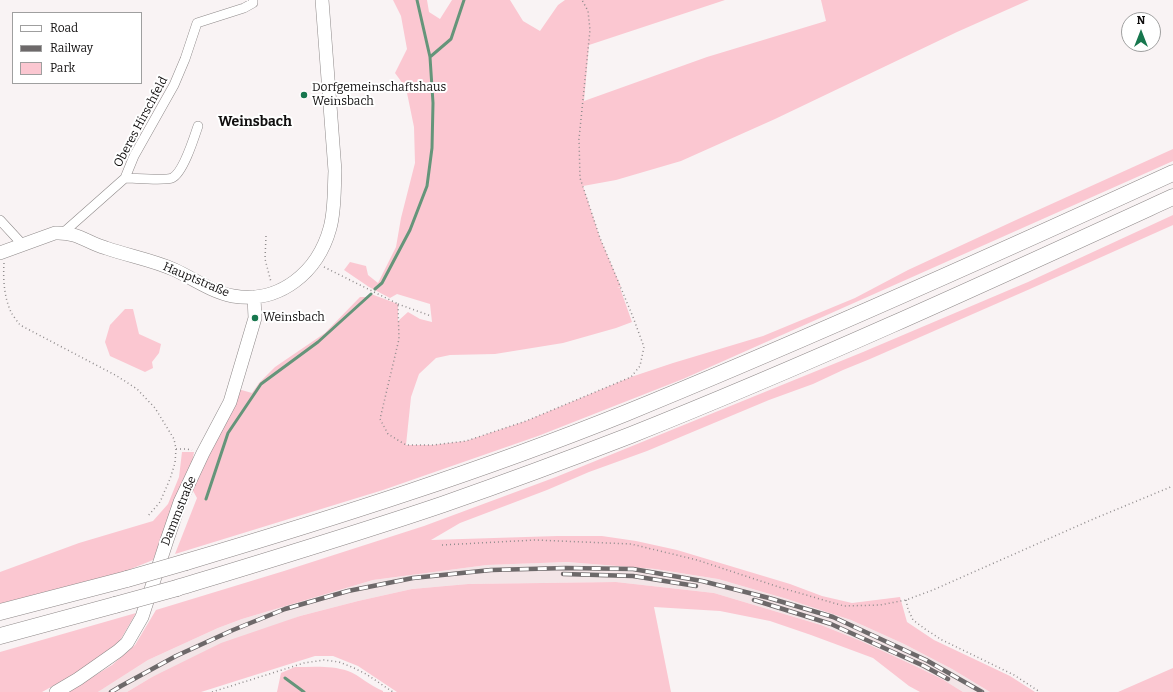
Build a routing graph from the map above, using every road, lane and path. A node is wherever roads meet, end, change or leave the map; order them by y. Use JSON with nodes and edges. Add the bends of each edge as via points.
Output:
{"nodes":[{"id":1,"x":253,"y":0,"type":"edge"},
{"id":2,"x":322,"y":0,"type":"edge"},
{"id":3,"x":582,"y":0,"type":"edge"},
{"id":4,"x":198,"y":126,"type":"dead end"},
{"id":5,"x":1173,"y":173,"type":"edge"},
{"id":6,"x":125,"y":178,"type":"junction"},
{"id":7,"x":1173,"y":197,"type":"edge"},
{"id":8,"x":0,"y":220,"type":"edge"},
{"id":9,"x":64,"y":232,"type":"junction"},
{"id":10,"x":266,"y":236,"type":"dead end"},
{"id":11,"x":23,"y":245,"type":"junction"},
{"id":12,"x":0,"y":253,"type":"edge"},
{"id":13,"x":314,"y":262,"type":"junction"},
{"id":14,"x":3,"y":275,"type":"dead end"},
{"id":15,"x":273,"y":293,"type":"junction"},
{"id":16,"x":254,"y":297,"type":"junction"},
{"id":17,"x":398,"y":304,"type":"junction"},
{"id":18,"x":431,"y":316,"type":"dead end"},
{"id":19,"x":176,"y":449,"type":"junction"},
{"id":20,"x":203,"y":453,"type":"junction"},
{"id":21,"x":1173,"y":486,"type":"edge"},
{"id":22,"x":148,"y":517,"type":"dead end"},
{"id":23,"x":442,"y":545,"type":"dead end"},
{"id":24,"x":906,"y":600,"type":"junction"},
{"id":25,"x":0,"y":612,"type":"edge"},
{"id":26,"x":0,"y":636,"type":"edge"},
{"id":27,"x":56,"y":692,"type":"edge"},
{"id":28,"x":212,"y":692,"type":"edge"},
{"id":29,"x":393,"y":692,"type":"edge"},
{"id":30,"x":1040,"y":692,"type":"edge"}],
"edges":[{"from":1,"to":6,"type":"street","name":"Oberes Hirschfeld","via":[[253,3],[244,8],[197,23],[174,85],[134,156]]},
{"from":2,"to":13,"type":"street","name":"Hauptstraße","via":[[335,171],[330,227],[324,246]]},
{"from":3,"to":17,"type":"path","via":[[588,11],[590,30],[579,139],[580,178],[600,238],[644,347],[640,366],[631,378],[526,421],[466,441],[406,445],[388,434],[380,419],[399,339]]},
{"from":4,"to":6,"type":"street","via":[[178,174],[171,179]]},
{"from":5,"to":25,"type":"highway","bridge":true,"via":[[780,349],[530,450],[307,526],[127,579]]},
{"from":6,"to":9,"type":"street","name":"Oberes Hirschfeld"},
{"from":7,"to":26,"type":"highway","bridge":true,"via":[[789,369],[631,434],[444,504],[177,588]]},
{"from":8,"to":11,"type":"street"},
{"from":9,"to":11,"type":"street"},
{"from":9,"to":16,"type":"street","name":"Hauptstraße","via":[[77,235],[103,248],[152,261],[211,289],[233,296]]},
{"from":10,"to":15,"type":"path","via":[[266,259]]},
{"from":11,"to":12,"type":"street"},
{"from":13,"to":15,"type":"street","name":"Hauptstraße","via":[[289,286]]},
{"from":13,"to":17,"type":"path"},
{"from":14,"to":19,"type":"path","via":[[6,298],[11,312],[20,325],[137,389],[155,408],[174,439]]},
{"from":15,"to":16,"type":"street","name":"Hauptstraße"},
{"from":16,"to":20,"type":"street","name":"Dammstraße","via":[[255,318],[230,402]]},
{"from":17,"to":18,"type":"path"},
{"from":19,"to":20,"type":"path"},
{"from":19,"to":22,"type":"path","via":[[170,479],[160,502]]},
{"from":20,"to":27,"type":"street","name":"Dammstraße","via":[[180,502],[142,617],[134,632],[118,651]]},
{"from":21,"to":24,"type":"path"},
{"from":23,"to":24,"type":"path","via":[[535,540],[631,544],[697,560],[844,606],[880,605]]},
{"from":24,"to":30,"type":"path","via":[[914,620],[925,629],[1014,675]]},
{"from":28,"to":29,"type":"path","via":[[304,663],[324,660],[354,668]]}]}
